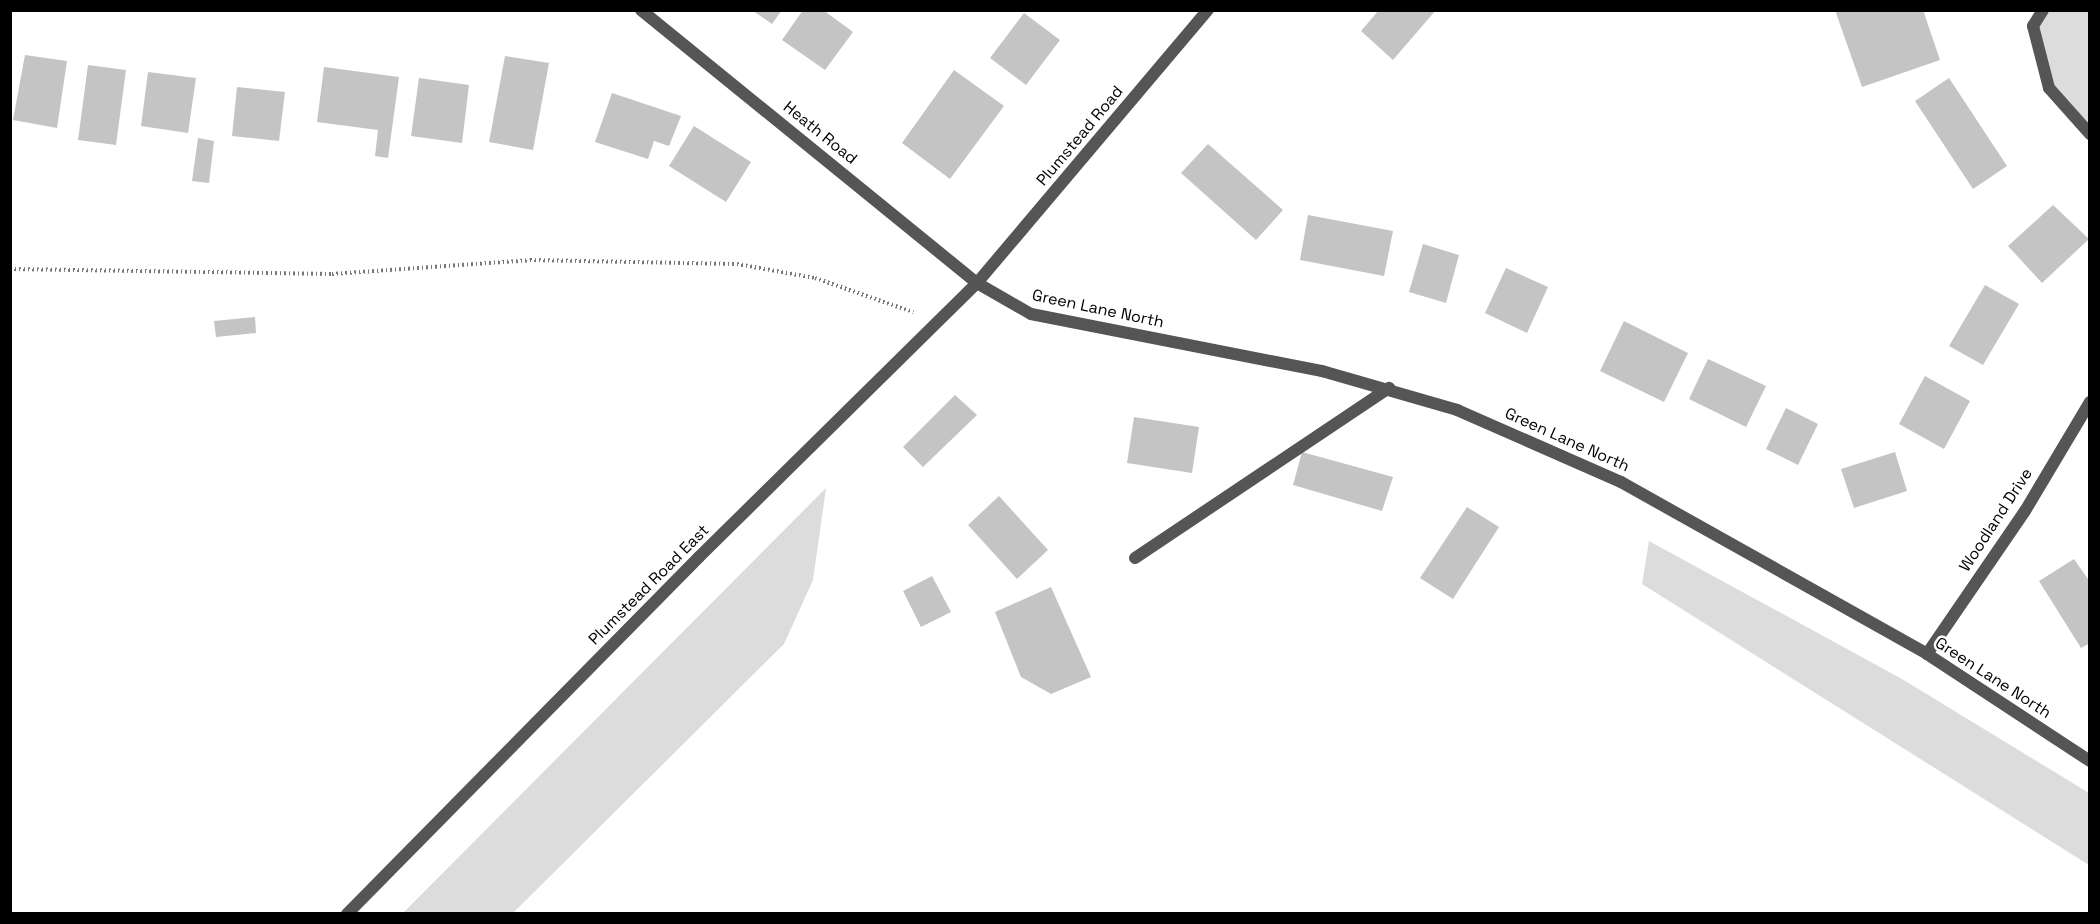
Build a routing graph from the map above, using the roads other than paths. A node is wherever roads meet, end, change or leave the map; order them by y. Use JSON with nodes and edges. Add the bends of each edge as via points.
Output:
{"nodes":[{"id":1,"x":641,"y":10,"type":"edge"},
{"id":2,"x":1208,"y":10,"type":"edge"},
{"id":3,"x":2043,"y":10,"type":"edge"},
{"id":4,"x":2090,"y":134,"type":"edge"},
{"id":5,"x":978,"y":283,"type":"junction"},
{"id":6,"x":1389,"y":388,"type":"junction"},
{"id":7,"x":2090,"y":402,"type":"edge"},
{"id":8,"x":1135,"y":558,"type":"dead end"},
{"id":9,"x":1927,"y":654,"type":"junction"},
{"id":10,"x":2090,"y":761,"type":"edge"},
{"id":11,"x":347,"y":914,"type":"edge"}],
"edges":[{"from":1,"to":5,"type":"street","name":"Heath Road"},
{"from":2,"to":5,"type":"street","name":"Plumstead Road"},
{"from":3,"to":4,"type":"street","via":[[2033,26],[2049,88]]},
{"from":5,"to":6,"type":"street","name":"Green Lane North","via":[[1030,314],[1322,371]]},
{"from":5,"to":11,"type":"street","name":"Plumstead Road East"},
{"from":6,"to":8,"type":"street"},
{"from":6,"to":9,"type":"street","name":"Green Lane North","via":[[1457,410],[1621,482]]},
{"from":7,"to":9,"type":"street","name":"Woodland Drive","via":[[2025,511]]},
{"from":9,"to":10,"type":"street","name":"Green Lane North"}]}
